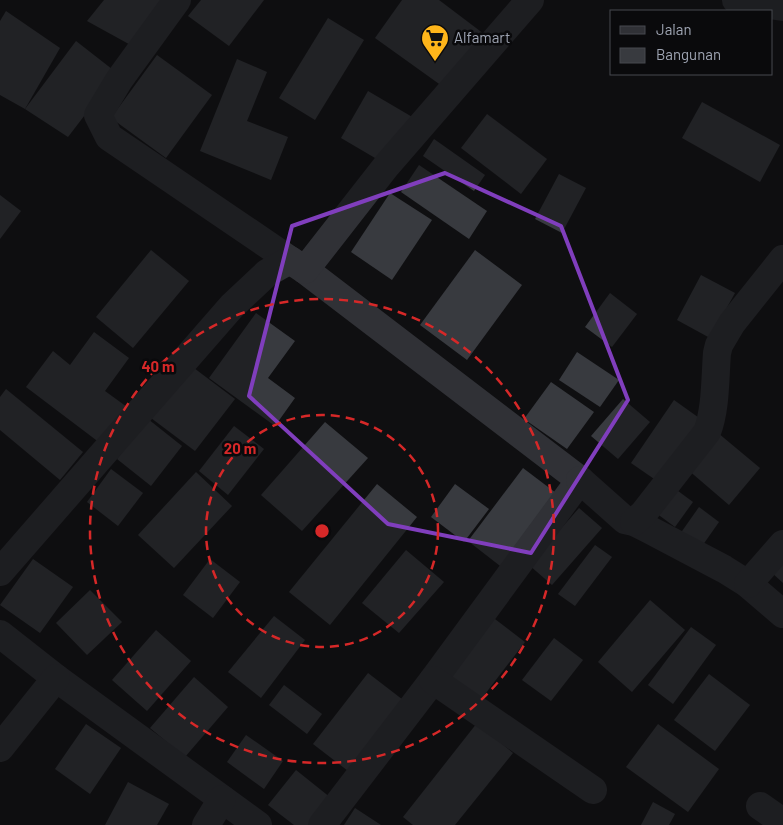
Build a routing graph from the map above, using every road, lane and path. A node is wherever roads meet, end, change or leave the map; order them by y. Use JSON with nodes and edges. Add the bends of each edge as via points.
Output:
{"nodes":[{"id":1,"x":177,"y":0,"type":"edge"},
{"id":2,"x":530,"y":0,"type":"edge"},
{"id":3,"x":736,"y":0,"type":"edge"},
{"id":4,"x":783,"y":7,"type":"edge"},
{"id":5,"x":783,"y":259,"type":"edge"},
{"id":6,"x":297,"y":265,"type":"junction"},
{"id":7,"x":580,"y":480,"type":"junction"},
{"id":8,"x":634,"y":522,"type":"junction"},
{"id":9,"x":783,"y":544,"type":"edge"},
{"id":10,"x":0,"y":572,"type":"edge"},
{"id":11,"x":748,"y":584,"type":"junction"},
{"id":12,"x":783,"y":614,"type":"edge"},
{"id":13,"x":0,"y":634,"type":"edge"},
{"id":14,"x":56,"y":678,"type":"junction"},
{"id":15,"x":432,"y":680,"type":"junction"},
{"id":16,"x":0,"y":748,"type":"edge"},
{"id":17,"x":594,"y":790,"type":"dead end"},
{"id":18,"x":222,"y":799,"type":"junction"},
{"id":19,"x":760,"y":806,"type":"dead end"},
{"id":20,"x":783,"y":822,"type":"edge"},
{"id":21,"x":206,"y":825,"type":"edge"},
{"id":22,"x":258,"y":825,"type":"edge"},
{"id":23,"x":322,"y":825,"type":"edge"}],
"edges":[{"from":1,"to":6,"type":"street","via":[[119,80],[98,115],[110,137]]},
{"from":2,"to":6,"type":"street"},
{"from":3,"to":4,"type":"street"},
{"from":5,"to":8,"type":"street","via":[[732,323],[719,345],[711,423],[707,432]]},
{"from":6,"to":7,"type":"street"},
{"from":6,"to":10,"type":"street","via":[[267,273],[232,306]]},
{"from":7,"to":8,"type":"street","via":[[625,520]]},
{"from":7,"to":15,"type":"street"},
{"from":8,"to":11,"type":"street"},
{"from":9,"to":11,"type":"street"},
{"from":11,"to":12,"type":"street"},
{"from":13,"to":14,"type":"street"},
{"from":14,"to":16,"type":"street"},
{"from":14,"to":18,"type":"street"},
{"from":15,"to":17,"type":"street"},
{"from":15,"to":23,"type":"street"},
{"from":18,"to":21,"type":"street"},
{"from":18,"to":22,"type":"street"},
{"from":19,"to":20,"type":"street"}]}
